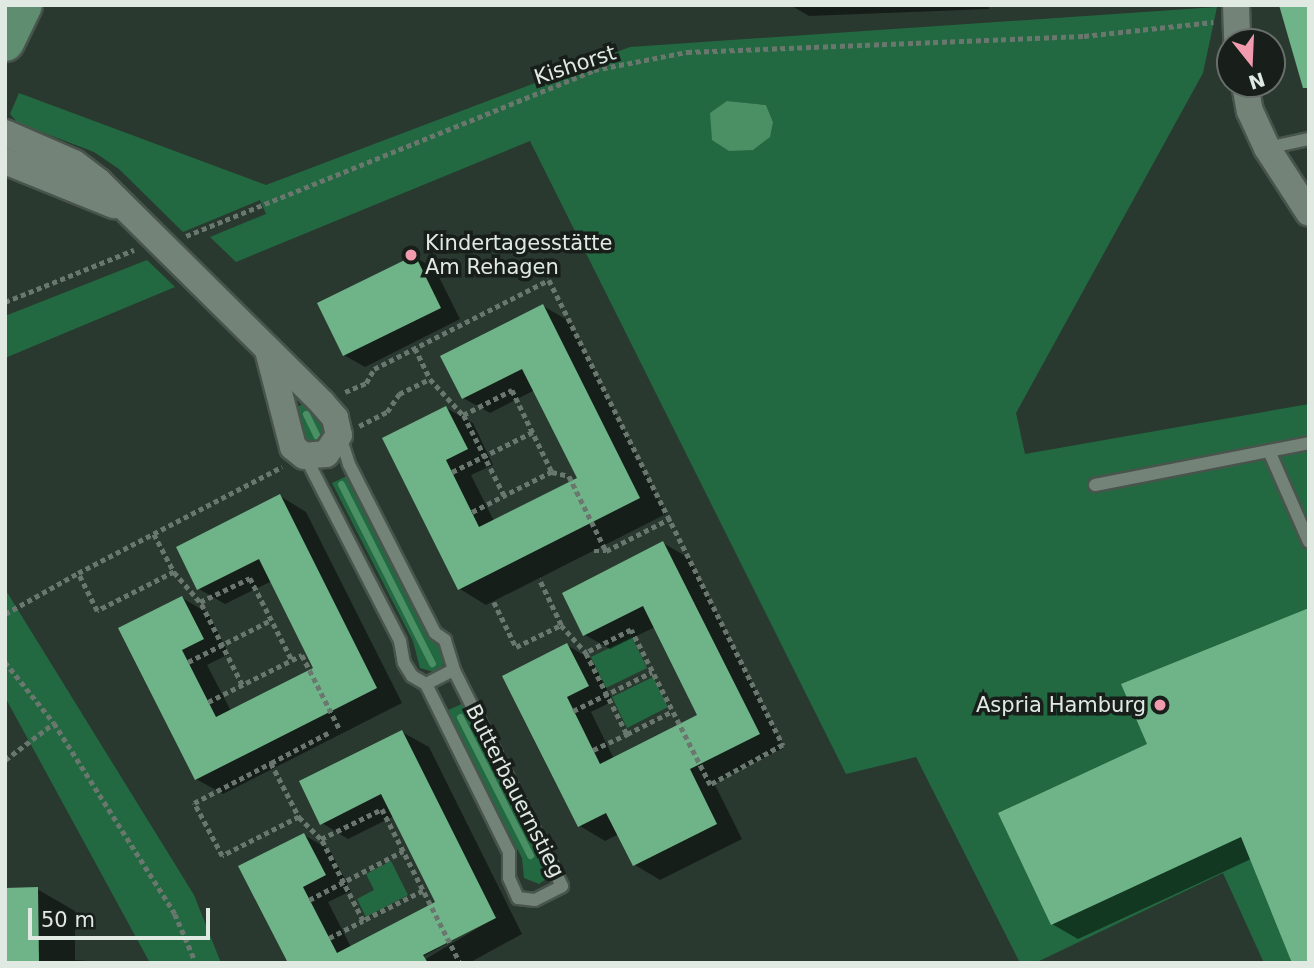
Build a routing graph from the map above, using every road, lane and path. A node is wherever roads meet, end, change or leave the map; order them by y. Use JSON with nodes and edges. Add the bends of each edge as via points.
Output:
{"nodes":[{"id":1,"x":23,"y":5,"type":"edge"},
{"id":2,"x":1236,"y":22,"type":"edge"},
{"id":3,"x":5,"y":41,"type":"edge"},
{"id":4,"x":1248,"y":98,"type":"edge"},
{"id":5,"x":5,"y":134,"type":"edge"},
{"id":6,"x":1309,"y":139,"type":"edge"},
{"id":7,"x":1267,"y":148,"type":"junction"},
{"id":8,"x":5,"y":161,"type":"edge"},
{"id":9,"x":122,"y":208,"type":"junction"},
{"id":10,"x":1309,"y":213,"type":"edge"},
{"id":11,"x":157,"y":240,"type":"junction"},
{"id":12,"x":5,"y":302,"type":"edge"},
{"id":13,"x":415,"y":348,"type":"junction"},
{"id":14,"x":268,"y":350,"type":"junction"},
{"id":15,"x":430,"y":379,"type":"junction"},
{"id":16,"x":322,"y":403,"type":"junction"},
{"id":17,"x":463,"y":415,"type":"junction"},
{"id":18,"x":533,"y":432,"type":"junction"},
{"id":19,"x":339,"y":435,"type":"junction"},
{"id":20,"x":1309,"y":443,"type":"edge"},
{"id":21,"x":1269,"y":451,"type":"junction"},
{"id":22,"x":304,"y":456,"type":"junction"},
{"id":23,"x":484,"y":456,"type":"junction"},
{"id":24,"x":452,"y":472,"type":"dead end"},
{"id":25,"x":552,"y":472,"type":"junction"},
{"id":26,"x":1095,"y":485,"type":"dead end"},
{"id":27,"x":504,"y":496,"type":"junction"},
{"id":28,"x":472,"y":512,"type":"dead end"},
{"id":29,"x":671,"y":519,"type":"junction"},
{"id":30,"x":154,"y":534,"type":"junction"},
{"id":31,"x":1309,"y":542,"type":"edge"},
{"id":32,"x":594,"y":551,"type":"dead end"},
{"id":33,"x":606,"y":551,"type":"junction"},
{"id":34,"x":174,"y":572,"type":"junction"},
{"id":35,"x":78,"y":573,"type":"junction"},
{"id":36,"x":539,"y":579,"type":"dead end"},
{"id":37,"x":200,"y":602,"type":"junction"},
{"id":38,"x":494,"y":602,"type":"dead end"},
{"id":39,"x":5,"y":614,"type":"edge"},
{"id":40,"x":271,"y":620,"type":"junction"},
{"id":41,"x":561,"y":625,"type":"junction"},
{"id":42,"x":222,"y":645,"type":"junction"},
{"id":43,"x":586,"y":653,"type":"junction"},
{"id":44,"x":292,"y":660,"type":"junction"},
{"id":45,"x":5,"y":662,"type":"edge"},
{"id":46,"x":188,"y":662,"type":"dead end"},
{"id":47,"x":454,"y":670,"type":"junction"},
{"id":48,"x":652,"y":671,"type":"junction"},
{"id":49,"x":426,"y":684,"type":"junction"},
{"id":50,"x":242,"y":685,"type":"junction"},
{"id":51,"x":606,"y":694,"type":"junction"},
{"id":52,"x":208,"y":702,"type":"dead end"},
{"id":53,"x":573,"y":710,"type":"dead end"},
{"id":54,"x":673,"y":711,"type":"junction"},
{"id":55,"x":54,"y":723,"type":"junction"},
{"id":56,"x":339,"y":728,"type":"dead end"},
{"id":57,"x":330,"y":733,"type":"dead end"},
{"id":58,"x":626,"y":734,"type":"junction"},
{"id":59,"x":593,"y":750,"type":"dead end"},
{"id":60,"x":5,"y":760,"type":"edge"},
{"id":61,"x":271,"y":762,"type":"junction"},
{"id":62,"x":299,"y":817,"type":"junction"},
{"id":63,"x":321,"y":839,"type":"junction"},
{"id":64,"x":403,"y":851,"type":"junction"},
{"id":65,"x":343,"y":882,"type":"junction"},
{"id":66,"x":423,"y":891,"type":"junction"},
{"id":67,"x":309,"y":900,"type":"dead end"},
{"id":68,"x":363,"y":921,"type":"junction"},
{"id":69,"x":329,"y":938,"type":"dead end"},
{"id":70,"x":196,"y":963,"type":"edge"},
{"id":71,"x":460,"y":963,"type":"edge"}],
"edges":[{"from":1,"to":3,"type":"main road"},
{"from":2,"to":11,"type":"path","name":"Kishorst","via":[[1084,36],[687,52],[620,65],[581,75],[190,236]]},
{"from":4,"to":7,"type":"street"},
{"from":5,"to":9,"type":"street","name":"Butterbauernstieg","via":[[74,163]]},
{"from":6,"to":7,"type":"lane"},
{"from":7,"to":10,"type":"street"},
{"from":8,"to":9,"type":"street","name":"Butterbauernstieg"},
{"from":9,"to":11,"type":"street","name":"Butterbauernstieg"},
{"from":11,"to":12,"type":"path","name":"Kishorst"},
{"from":11,"to":14,"type":"street","name":"Butterbauernstieg"},
{"from":13,"to":15,"type":"path"},
{"from":13,"to":16,"type":"path","via":[[374,369],[366,383]]},
{"from":13,"to":29,"type":"path","via":[[549,280]]},
{"from":14,"to":16,"type":"street","name":"Butterbauernstieg"},
{"from":14,"to":22,"type":"street","name":"Butterbauernstieg","via":[[280,382],[288,433]]},
{"from":15,"to":17,"type":"path"},
{"from":15,"to":19,"type":"path","via":[[399,394],[387,412]]},
{"from":16,"to":19,"type":"street","name":"Butterbauernstieg","via":[[335,418]]},
{"from":17,"to":18,"type":"path","via":[[512,390]]},
{"from":17,"to":23,"type":"path"},
{"from":18,"to":23,"type":"path"},
{"from":18,"to":25,"type":"path"},
{"from":19,"to":22,"type":"street","via":[[326,454]]},
{"from":19,"to":47,"type":"lane","name":"Butterbauernstieg","via":[[428,621],[445,639]]},
{"from":20,"to":21,"type":"lane"},
{"from":21,"to":26,"type":"lane"},
{"from":21,"to":31,"type":"lane"},
{"from":22,"to":30,"type":"path"},
{"from":22,"to":49,"type":"lane","name":"Butterbauernstieg","via":[[400,641],[404,663],[412,676]]},
{"from":23,"to":24,"type":"path"},
{"from":23,"to":27,"type":"path"},
{"from":25,"to":27,"type":"path"},
{"from":25,"to":33,"type":"path","via":[[569,476]]},
{"from":27,"to":28,"type":"path"},
{"from":29,"to":33,"type":"path"},
{"from":29,"to":54,"type":"path","via":[[783,745],[710,785]]},
{"from":30,"to":34,"type":"path"},
{"from":30,"to":35,"type":"path"},
{"from":32,"to":33,"type":"path"},
{"from":34,"to":35,"type":"path","via":[[97,611]]},
{"from":34,"to":37,"type":"path"},
{"from":35,"to":39,"type":"path"},
{"from":36,"to":41,"type":"path"},
{"from":37,"to":40,"type":"path","via":[[250,578]]},
{"from":37,"to":42,"type":"path"},
{"from":38,"to":41,"type":"path","via":[[516,647]]},
{"from":40,"to":42,"type":"path"},
{"from":40,"to":44,"type":"path"},
{"from":41,"to":43,"type":"path"},
{"from":42,"to":46,"type":"path"},
{"from":42,"to":50,"type":"path"},
{"from":43,"to":48,"type":"path","via":[[631,630]]},
{"from":43,"to":51,"type":"path"},
{"from":44,"to":50,"type":"path"},
{"from":44,"to":56,"type":"path","via":[[302,655]]},
{"from":45,"to":55,"type":"path"},
{"from":47,"to":49,"type":"lane"},
{"from":47,"to":49,"type":"lane","name":"Butterbauernstieg","via":[[562,886],[544,895],[518,898],[509,878],[509,852]]},
{"from":48,"to":51,"type":"path"},
{"from":48,"to":54,"type":"path"},
{"from":50,"to":52,"type":"path"},
{"from":51,"to":53,"type":"path"},
{"from":51,"to":58,"type":"path"},
{"from":54,"to":58,"type":"path"},
{"from":55,"to":60,"type":"path"},
{"from":55,"to":70,"type":"path","via":[[175,914]]},
{"from":57,"to":61,"type":"path"},
{"from":58,"to":59,"type":"path"},
{"from":61,"to":62,"type":"path"},
{"from":61,"to":62,"type":"path","via":[[194,803],[222,856]]},
{"from":62,"to":63,"type":"path"},
{"from":63,"to":64,"type":"path","via":[[382,809]]},
{"from":63,"to":65,"type":"path"},
{"from":64,"to":65,"type":"path"},
{"from":64,"to":66,"type":"path"},
{"from":65,"to":67,"type":"path"},
{"from":65,"to":68,"type":"path"},
{"from":66,"to":68,"type":"path"},
{"from":66,"to":71,"type":"path"},
{"from":68,"to":69,"type":"path"}]}
